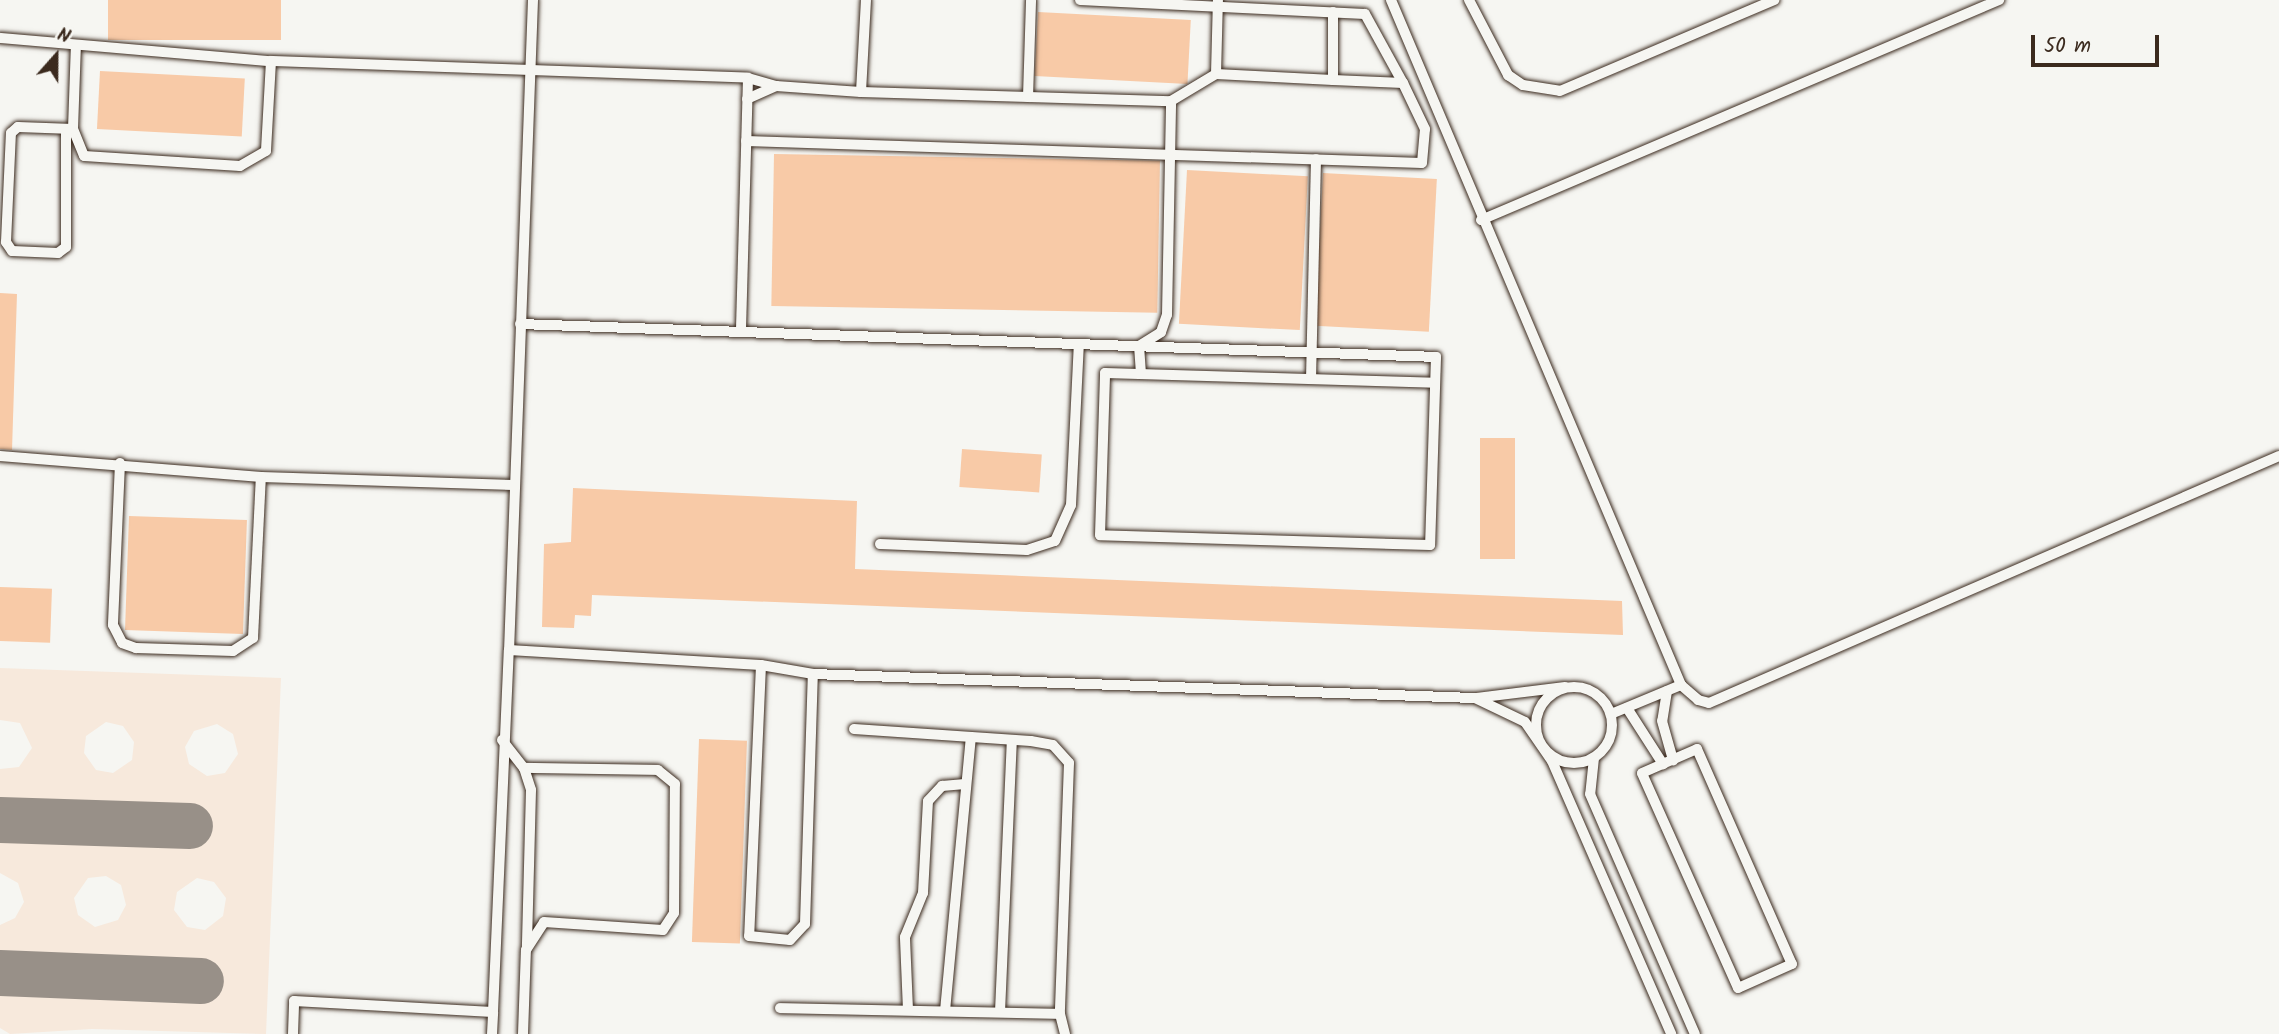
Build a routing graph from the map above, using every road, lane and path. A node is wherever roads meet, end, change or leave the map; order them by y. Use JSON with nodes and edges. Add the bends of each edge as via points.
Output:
{"nodes":[{"id":1,"x":533,"y":0,"type":"edge"},
{"id":2,"x":866,"y":0,"type":"edge"},
{"id":3,"x":1031,"y":0,"type":"edge"},
{"id":4,"x":1080,"y":0,"type":"edge"},
{"id":5,"x":1087,"y":0,"type":"edge"},
{"id":6,"x":1391,"y":0,"type":"edge"},
{"id":7,"x":1469,"y":0,"type":"edge"},
{"id":8,"x":1774,"y":0,"type":"edge"},
{"id":9,"x":1999,"y":0,"type":"edge"},
{"id":10,"x":1217,"y":3,"type":"edge"},
{"id":11,"x":1333,"y":12,"type":"junction"},
{"id":12,"x":0,"y":38,"type":"edge"},
{"id":13,"x":76,"y":45,"type":"junction"},
{"id":14,"x":271,"y":61,"type":"junction"},
{"id":15,"x":531,"y":70,"type":"junction"},
{"id":16,"x":1216,"y":74,"type":"junction"},
{"id":17,"x":748,"y":78,"type":"junction"},
{"id":18,"x":1333,"y":80,"type":"junction"},
{"id":19,"x":1403,"y":83,"type":"junction"},
{"id":20,"x":776,"y":86,"type":"junction"},
{"id":21,"x":861,"y":92,"type":"junction"},
{"id":22,"x":1028,"y":97,"type":"junction"},
{"id":23,"x":747,"y":99,"type":"junction"},
{"id":24,"x":1171,"y":101,"type":"junction"},
{"id":25,"x":70,"y":129,"type":"junction"},
{"id":26,"x":746,"y":141,"type":"junction"},
{"id":27,"x":1171,"y":155,"type":"junction"},
{"id":28,"x":1316,"y":159,"type":"junction"},
{"id":29,"x":1482,"y":220,"type":"junction"},
{"id":30,"x":520,"y":324,"type":"junction"},
{"id":31,"x":741,"y":332,"type":"junction"},
{"id":32,"x":1079,"y":344,"type":"junction"},
{"id":33,"x":1139,"y":346,"type":"junction"},
{"id":34,"x":1311,"y":352,"type":"junction"},
{"id":35,"x":1141,"y":374,"type":"junction"},
{"id":36,"x":1311,"y":379,"type":"junction"},
{"id":37,"x":1435,"y":383,"type":"junction"},
{"id":38,"x":0,"y":456,"type":"edge"},
{"id":39,"x":2279,"y":456,"type":"edge"},
{"id":40,"x":120,"y":463,"type":"junction"},
{"id":41,"x":261,"y":477,"type":"junction"},
{"id":42,"x":513,"y":485,"type":"junction"},
{"id":43,"x":880,"y":544,"type":"dead end"},
{"id":44,"x":509,"y":650,"type":"junction"},
{"id":45,"x":761,"y":665,"type":"junction"},
{"id":46,"x":813,"y":674,"type":"junction"},
{"id":47,"x":1681,"y":685,"type":"junction"},
{"id":48,"x":1565,"y":687,"type":"junction"},
{"id":49,"x":1667,"y":691,"type":"junction"},
{"id":50,"x":1475,"y":698,"type":"junction"},
{"id":51,"x":1627,"y":708,"type":"junction"},
{"id":52,"x":1611,"y":714,"type":"junction"},
{"id":53,"x":854,"y":729,"type":"dead end"},
{"id":54,"x":971,"y":737,"type":"junction"},
{"id":55,"x":502,"y":740,"type":"junction"},
{"id":56,"x":1012,"y":740,"type":"junction"},
{"id":57,"x":1541,"y":745,"type":"junction"},
{"id":58,"x":1594,"y":758,"type":"junction"},
{"id":59,"x":1668,"y":762,"type":"junction"},
{"id":60,"x":524,"y":768,"type":"junction"},
{"id":61,"x":965,"y":785,"type":"junction"},
{"id":62,"x":526,"y":950,"type":"junction"},
{"id":63,"x":780,"y":1008,"type":"dead end"},
{"id":64,"x":908,"y":1010,"type":"junction"},
{"id":65,"x":945,"y":1011,"type":"junction"},
{"id":66,"x":493,"y":1012,"type":"junction"},
{"id":67,"x":1000,"y":1012,"type":"junction"},
{"id":68,"x":1060,"y":1014,"type":"junction"},
{"id":69,"x":293,"y":1034,"type":"edge"},
{"id":70,"x":492,"y":1034,"type":"edge"},
{"id":71,"x":523,"y":1034,"type":"edge"},
{"id":72,"x":1065,"y":1034,"type":"edge"},
{"id":73,"x":1671,"y":1034,"type":"edge"},
{"id":74,"x":1695,"y":1034,"type":"edge"}],
"edges":[{"from":1,"to":15,"type":"lane"},
{"from":2,"to":21,"type":"lane"},
{"from":3,"to":22,"type":"lane"},
{"from":4,"to":5,"type":"lane"},
{"from":5,"to":10,"type":"lane"},
{"from":6,"to":29,"type":"lane"},
{"from":7,"to":8,"type":"lane","via":[[1508,75],[1523,85],[1560,92]]},
{"from":9,"to":29,"type":"lane"},
{"from":10,"to":11,"type":"lane"},
{"from":10,"to":16,"type":"lane"},
{"from":11,"to":18,"type":"lane"},
{"from":11,"to":19,"type":"lane","via":[[1365,14]]},
{"from":12,"to":13,"type":"lane"},
{"from":13,"to":14,"type":"lane"},
{"from":13,"to":25,"type":"lane"},
{"from":14,"to":15,"type":"lane"},
{"from":14,"to":25,"type":"lane","via":[[270,138],[254,163],[99,161],[84,156]]},
{"from":15,"to":17,"type":"lane"},
{"from":15,"to":30,"type":"lane"},
{"from":16,"to":18,"type":"lane"},
{"from":16,"to":24,"type":"lane"},
{"from":17,"to":20,"type":"lane"},
{"from":17,"to":23,"type":"lane"},
{"from":18,"to":19,"type":"lane"},
{"from":19,"to":28,"type":"lane","via":[[1425,129],[1422,163]]},
{"from":20,"to":21,"type":"lane"},
{"from":20,"to":23,"type":"lane"},
{"from":21,"to":22,"type":"lane"},
{"from":22,"to":24,"type":"lane"},
{"from":23,"to":26,"type":"lane"},
{"from":24,"to":27,"type":"lane"},
{"from":25,"to":25,"type":"lane","via":[[18,127],[11,133],[6,242],[12,251],[58,253],[66,247]]},
{"from":26,"to":27,"type":"lane"},
{"from":26,"to":31,"type":"lane"},
{"from":27,"to":28,"type":"lane"},
{"from":27,"to":33,"type":"lane","via":[[1167,315],[1161,332]]},
{"from":28,"to":34,"type":"lane"},
{"from":29,"to":47,"type":"lane"},
{"from":30,"to":31,"type":"lane"},
{"from":30,"to":42,"type":"lane"},
{"from":31,"to":32,"type":"lane"},
{"from":32,"to":33,"type":"lane"},
{"from":32,"to":43,"type":"lane","via":[[1071,505],[1055,541],[1027,550]]},
{"from":33,"to":34,"type":"lane"},
{"from":33,"to":35,"type":"lane"},
{"from":34,"to":36,"type":"lane"},
{"from":34,"to":37,"type":"lane","via":[[1436,357]]},
{"from":35,"to":36,"type":"lane"},
{"from":35,"to":37,"type":"lane","via":[[1105,373],[1100,534],[1430,545]]},
{"from":36,"to":37,"type":"lane"},
{"from":38,"to":40,"type":"lane"},
{"from":39,"to":47,"type":"lane","via":[[1709,703]]},
{"from":40,"to":41,"type":"lane"},
{"from":40,"to":41,"type":"lane","via":[[113,625],[122,643],[136,648],[233,651],[253,638]]},
{"from":41,"to":42,"type":"lane"},
{"from":42,"to":44,"type":"lane"},
{"from":44,"to":45,"type":"lane"},
{"from":44,"to":55,"type":"lane"},
{"from":45,"to":46,"type":"lane"},
{"from":45,"to":46,"type":"lane","via":[[749,936],[790,940],[804,924]]},
{"from":46,"to":50,"type":"lane"},
{"from":47,"to":49,"type":"lane"},
{"from":48,"to":50,"type":"lane"},
{"from":48,"to":52,"type":"lane","via":[[1594,691]]},
{"from":48,"to":57,"type":"lane","via":[[1541,703],[1536,724]]},
{"from":49,"to":51,"type":"lane"},
{"from":49,"to":59,"type":"lane","via":[[1662,721]]},
{"from":50,"to":57,"type":"lane","via":[[1525,722]]},
{"from":51,"to":52,"type":"lane"},
{"from":51,"to":59,"type":"lane"},
{"from":52,"to":58,"type":"lane","via":[[1610,739]]},
{"from":53,"to":54,"type":"lane"},
{"from":54,"to":56,"type":"lane"},
{"from":54,"to":61,"type":"lane"},
{"from":55,"to":60,"type":"lane"},
{"from":55,"to":66,"type":"lane"},
{"from":56,"to":67,"type":"lane"},
{"from":56,"to":68,"type":"lane","via":[[1053,745],[1069,762]]},
{"from":57,"to":58,"type":"lane","via":[[1559,760]]},
{"from":57,"to":73,"type":"lane","via":[[1560,775]]},
{"from":58,"to":74,"type":"lane","via":[[1590,794]]},
{"from":59,"to":59,"type":"lane","via":[[1643,773],[1738,988],[1792,964],[1697,750]]},
{"from":60,"to":62,"type":"lane","via":[[531,790]]},
{"from":60,"to":62,"type":"lane","via":[[658,771],[675,784],[674,913],[663,930],[544,922]]},
{"from":61,"to":64,"type":"lane","via":[[942,786],[928,801],[923,893],[905,937]]},
{"from":61,"to":65,"type":"lane"},
{"from":62,"to":71,"type":"lane"},
{"from":63,"to":64,"type":"lane"},
{"from":64,"to":65,"type":"lane"},
{"from":65,"to":67,"type":"lane"},
{"from":66,"to":69,"type":"lane","via":[[295,1001]]},
{"from":66,"to":70,"type":"lane"},
{"from":67,"to":68,"type":"lane"},
{"from":68,"to":72,"type":"lane"}]}
